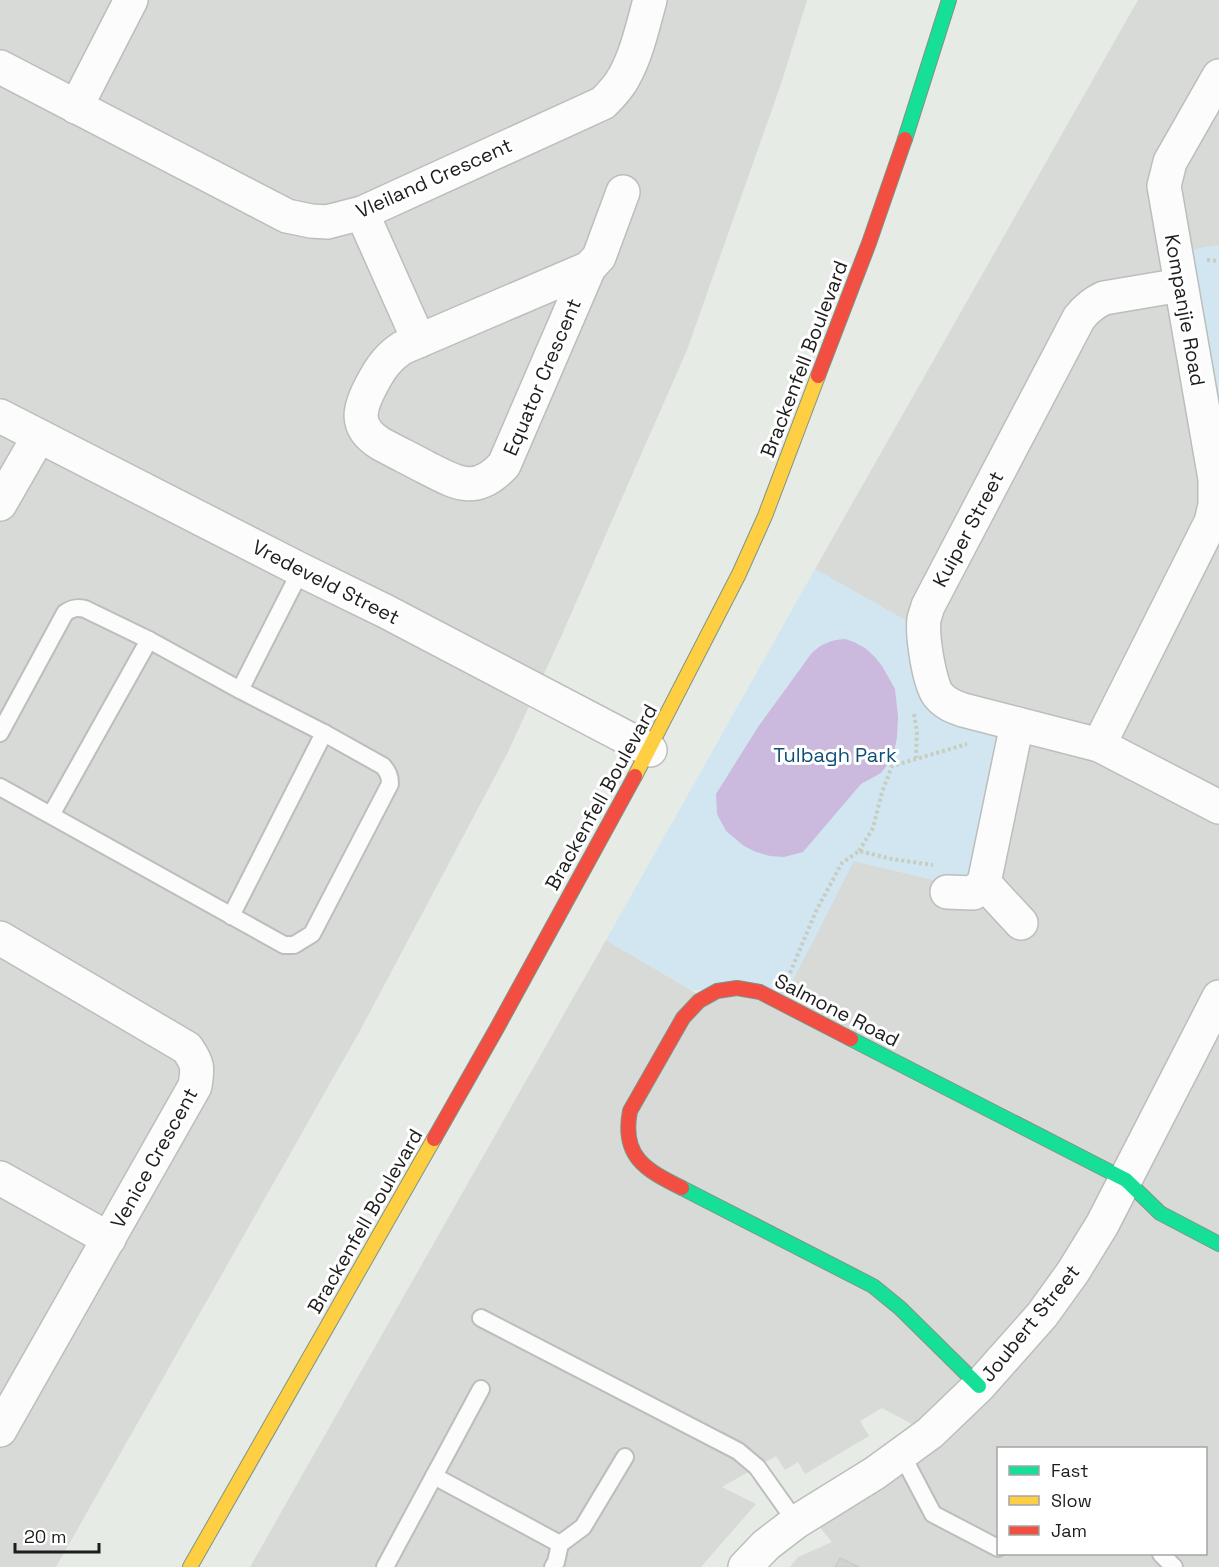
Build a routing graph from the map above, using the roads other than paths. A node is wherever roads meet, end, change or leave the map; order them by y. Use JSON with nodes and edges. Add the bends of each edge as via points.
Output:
{"nodes":[{"id":1,"x":130,"y":0,"type":"edge"},
{"id":2,"x":650,"y":0,"type":"edge"},
{"id":3,"x":949,"y":0,"type":"edge"},
{"id":4,"x":0,"y":67,"type":"edge"},
{"id":5,"x":1219,"y":76,"type":"edge"},
{"id":6,"x":76,"y":106,"type":"junction"},
{"id":7,"x":623,"y":192,"type":"dead end"},
{"id":8,"x":362,"y":213,"type":"junction"},
{"id":9,"x":589,"y":268,"type":"junction"},
{"id":10,"x":1181,"y":285,"type":"junction"},
{"id":11,"x":419,"y":341,"type":"junction"},
{"id":12,"x":0,"y":416,"type":"edge"},
{"id":13,"x":39,"y":436,"type":"junction"},
{"id":14,"x":0,"y":504,"type":"edge"},
{"id":15,"x":301,"y":570,"type":"junction"},
{"id":16,"x":149,"y":640,"type":"junction"},
{"id":17,"x":240,"y":690,"type":"junction"},
{"id":18,"x":0,"y":733,"type":"edge"},
{"id":19,"x":324,"y":733,"type":"junction"},
{"id":20,"x":1015,"y":734,"type":"junction"},
{"id":21,"x":1100,"y":745,"type":"junction"},
{"id":22,"x":650,"y":750,"type":"junction"},
{"id":23,"x":0,"y":787,"type":"edge"},
{"id":24,"x":1219,"y":807,"type":"edge"},
{"id":25,"x":51,"y":815,"type":"junction"},
{"id":26,"x":942,"y":879,"type":"road end"},
{"id":27,"x":984,"y":883,"type":"junction"},
{"id":28,"x":231,"y":916,"type":"junction"},
{"id":29,"x":1022,"y":923,"type":"dead end"},
{"id":30,"x":0,"y":938,"type":"edge"},
{"id":31,"x":1219,"y":997,"type":"edge"},
{"id":32,"x":0,"y":1178,"type":"edge"},
{"id":33,"x":1126,"y":1180,"type":"junction"},
{"id":34,"x":109,"y":1239,"type":"junction"},
{"id":35,"x":1219,"y":1244,"type":"edge"},
{"id":36,"x":481,"y":1318,"type":"dead end"},
{"id":37,"x":979,"y":1386,"type":"junction"},
{"id":38,"x":481,"y":1389,"type":"dead end"},
{"id":39,"x":1,"y":1424,"type":"edge"},
{"id":40,"x":902,"y":1455,"type":"junction"},
{"id":41,"x":625,"y":1457,"type":"dead end"},
{"id":42,"x":434,"y":1476,"type":"junction"},
{"id":43,"x":796,"y":1522,"type":"junction"},
{"id":44,"x":560,"y":1544,"type":"junction"},
{"id":45,"x":997,"y":1547,"type":"edge"},
{"id":46,"x":1162,"y":1555,"type":"edge"},
{"id":47,"x":190,"y":1567,"type":"edge"},
{"id":48,"x":385,"y":1567,"type":"edge"},
{"id":49,"x":553,"y":1567,"type":"edge"},
{"id":50,"x":745,"y":1567,"type":"edge"},
{"id":51,"x":1174,"y":1567,"type":"edge"}],
"edges":[{"from":1,"to":6,"type":"street"},
{"from":2,"to":8,"type":"street","name":"Vleiland Crescent","via":[[624,77],[603,103]]},
{"from":3,"to":22,"type":"street","name":"Brackenfell Boulevard","via":[[888,190],[765,516]]},
{"from":4,"to":6,"type":"street","name":"Vleiland Crescent"},
{"from":5,"to":10,"type":"street","name":"Kompanjie Road","via":[[1170,162],[1164,186]]},
{"from":6,"to":8,"type":"street","name":"Vleiland Crescent","via":[[287,216],[327,222]]},
{"from":7,"to":9,"type":"street","name":"Equator Crescent","via":[[599,257]]},
{"from":8,"to":11,"type":"street"},
{"from":9,"to":11,"type":"street","name":"Equator Crescent"},
{"from":9,"to":11,"type":"street","name":"Equator Crescent","via":[[504,465],[485,481],[456,482],[381,444],[363,424],[363,401],[382,365],[394,353]]},
{"from":10,"to":20,"type":"street","name":"Kuiper Street","via":[[1104,298],[1079,318],[928,606],[924,631],[935,690],[955,707]]},
{"from":10,"to":21,"type":"street","name":"Kompanjie Road","via":[[1215,479],[1215,505],[1211,522]]},
{"from":12,"to":13,"type":"street","name":"Vredeveld Street"},
{"from":13,"to":14,"type":"street"},
{"from":13,"to":15,"type":"street","name":"Vredeveld Street"},
{"from":15,"to":17,"type":"lane"},
{"from":15,"to":22,"type":"street","name":"Vredeveld Street"},
{"from":16,"to":17,"type":"lane"},
{"from":16,"to":18,"type":"lane","via":[[85,609],[65,613]]},
{"from":16,"to":25,"type":"lane"},
{"from":17,"to":19,"type":"lane"},
{"from":19,"to":28,"type":"lane"},
{"from":19,"to":28,"type":"lane","via":[[383,766],[390,784],[312,934],[294,945],[284,945]]},
{"from":20,"to":21,"type":"street","name":"Kuiper Street"},
{"from":20,"to":27,"type":"street"},
{"from":21,"to":24,"type":"street","name":"Kuiper Street"},
{"from":22,"to":47,"type":"street","name":"Brackenfell Boulevard"},
{"from":23,"to":25,"type":"lane"},
{"from":25,"to":28,"type":"lane"},
{"from":26,"to":27,"type":"street","via":[[973,893]]},
{"from":27,"to":29,"type":"street"},
{"from":30,"to":34,"type":"street","name":"Venice Crescent","via":[[187,1048],[196,1061],[195,1086]]},
{"from":31,"to":33,"type":"street","name":"Joubert Street"},
{"from":32,"to":34,"type":"street"},
{"from":33,"to":35,"type":"street","name":"Salmone Road","via":[[1160,1213]]},
{"from":33,"to":37,"type":"street","name":"Joubert Street","via":[[1073,1272],[1042,1315]]},
{"from":33,"to":37,"type":"street","name":"Salmone Road","via":[[760,992],[746,988],[716,991],[683,1018],[630,1111],[627,1132],[634,1154],[653,1173],[873,1286]]},
{"from":34,"to":39,"type":"street","name":"Venice Crescent"},
{"from":36,"to":43,"type":"lane","via":[[738,1451],[757,1467]]},
{"from":37,"to":40,"type":"street","name":"Joubert Street"},
{"from":38,"to":42,"type":"lane"},
{"from":40,"to":43,"type":"street","name":"Joubert Street"},
{"from":40,"to":45,"type":"lane","via":[[933,1514]]},
{"from":41,"to":44,"type":"lane","via":[[583,1527]]},
{"from":42,"to":44,"type":"lane"},
{"from":42,"to":48,"type":"lane"},
{"from":43,"to":50,"type":"street","name":"Joubert Street"},
{"from":44,"to":49,"type":"lane"},
{"from":46,"to":51,"type":"lane"}]}
